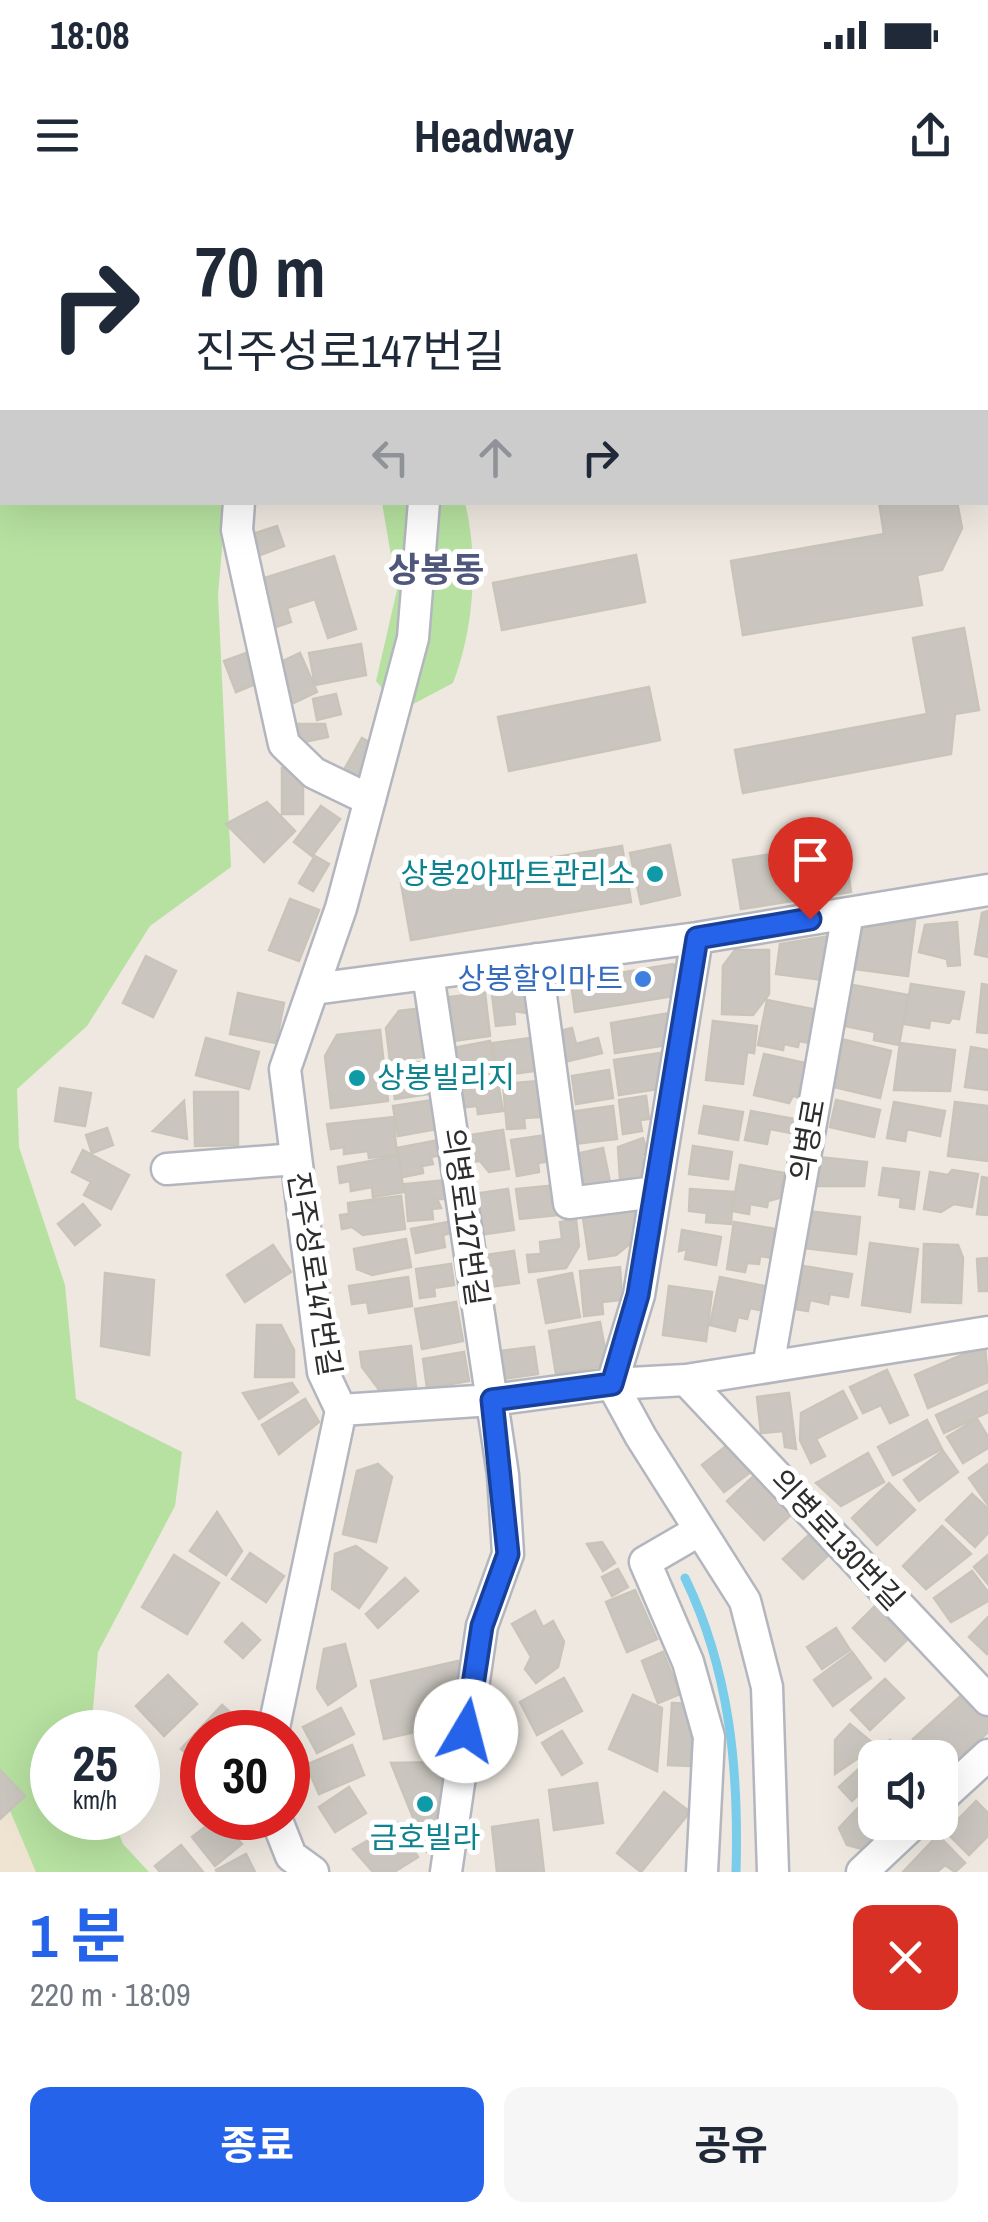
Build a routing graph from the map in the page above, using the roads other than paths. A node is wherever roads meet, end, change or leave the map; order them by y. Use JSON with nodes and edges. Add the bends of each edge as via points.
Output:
{"nodes":[{"id":1,"x":239,"y":505,"type":"edge"},
{"id":2,"x":424,"y":505,"type":"edge"},
{"id":3,"x":370,"y":800,"type":"junction"},
{"id":4,"x":988,"y":890,"type":"edge"},
{"id":5,"x":848,"y":913,"type":"junction"},
{"id":6,"x":697,"y":938,"type":"junction"},
{"id":7,"x":536,"y":960,"type":"junction"},
{"id":8,"x":428,"y":974,"type":"junction"},
{"id":9,"x":314,"y":989,"type":"junction"},
{"id":10,"x":296,"y":1159,"type":"junction"},
{"id":11,"x":168,"y":1169,"type":"dead end"},
{"id":12,"x":655,"y":1192,"type":"junction"},
{"id":13,"x":988,"y":1332,"type":"edge"},
{"id":14,"x":768,"y":1367,"type":"junction"},
{"id":15,"x":686,"y":1380,"type":"junction"},
{"id":16,"x":612,"y":1384,"type":"junction"},
{"id":17,"x":492,"y":1400,"type":"junction"},
{"id":18,"x":341,"y":1410,"type":"junction"},
{"id":19,"x":700,"y":1530,"type":"junction"},
{"id":20,"x":988,"y":1700,"type":"edge"},
{"id":21,"x":277,"y":1710,"type":"edge"},
{"id":22,"x":988,"y":1754,"type":"edge"},
{"id":23,"x":958,"y":1782,"type":"edge"},
{"id":24,"x":285,"y":1840,"type":"edge"},
{"id":25,"x":896,"y":1840,"type":"edge"},
{"id":26,"x":313,"y":1872,"type":"edge"},
{"id":27,"x":446,"y":1872,"type":"edge"},
{"id":28,"x":702,"y":1872,"type":"edge"},
{"id":29,"x":773,"y":1872,"type":"edge"},
{"id":30,"x":862,"y":1872,"type":"edge"}],
"edges":[{"from":1,"to":3,"type":"street","via":[[237,530],[284,744],[314,772]]},
{"from":2,"to":3,"type":"street","name":"진주성로147번길","via":[[413,638]]},
{"from":3,"to":9,"type":"street","name":"진주성로147번길"},
{"from":4,"to":5,"type":"street"},
{"from":5,"to":6,"type":"street"},
{"from":5,"to":14,"type":"street","name":"의병로"},
{"from":6,"to":7,"type":"street"},
{"from":6,"to":12,"type":"street"},
{"from":7,"to":8,"type":"street"},
{"from":7,"to":12,"type":"street","via":[[569,1202]]},
{"from":8,"to":9,"type":"street"},
{"from":8,"to":17,"type":"street","name":"의병로127번길"},
{"from":9,"to":10,"type":"street","name":"진주성로147번길","via":[[285,1068]]},
{"from":10,"to":11,"type":"street"},
{"from":10,"to":18,"type":"street","name":"진주성로147번길","via":[[323,1372]]},
{"from":12,"to":16,"type":"street","via":[[638,1295]]},
{"from":13,"to":14,"type":"street"},
{"from":14,"to":15,"type":"street"},
{"from":15,"to":16,"type":"street"},
{"from":15,"to":20,"type":"street","name":"의병로130번길"},
{"from":16,"to":17,"type":"street","name":"진주성로147번길"},
{"from":16,"to":19,"type":"street"},
{"from":17,"to":18,"type":"street","name":"진주성로147번길"},
{"from":17,"to":27,"type":"street","name":"의병로127번길","via":[[508,1554],[482,1626]]},
{"from":18,"to":21,"type":"street"},
{"from":19,"to":28,"type":"street","via":[[645,1562],[688,1662],[709,1737]]},
{"from":19,"to":29,"type":"street","via":[[745,1601],[766,1686]]},
{"from":22,"to":23,"type":"street"},
{"from":24,"to":26,"type":"street","via":[[292,1856]]},
{"from":25,"to":30,"type":"street"}]}
